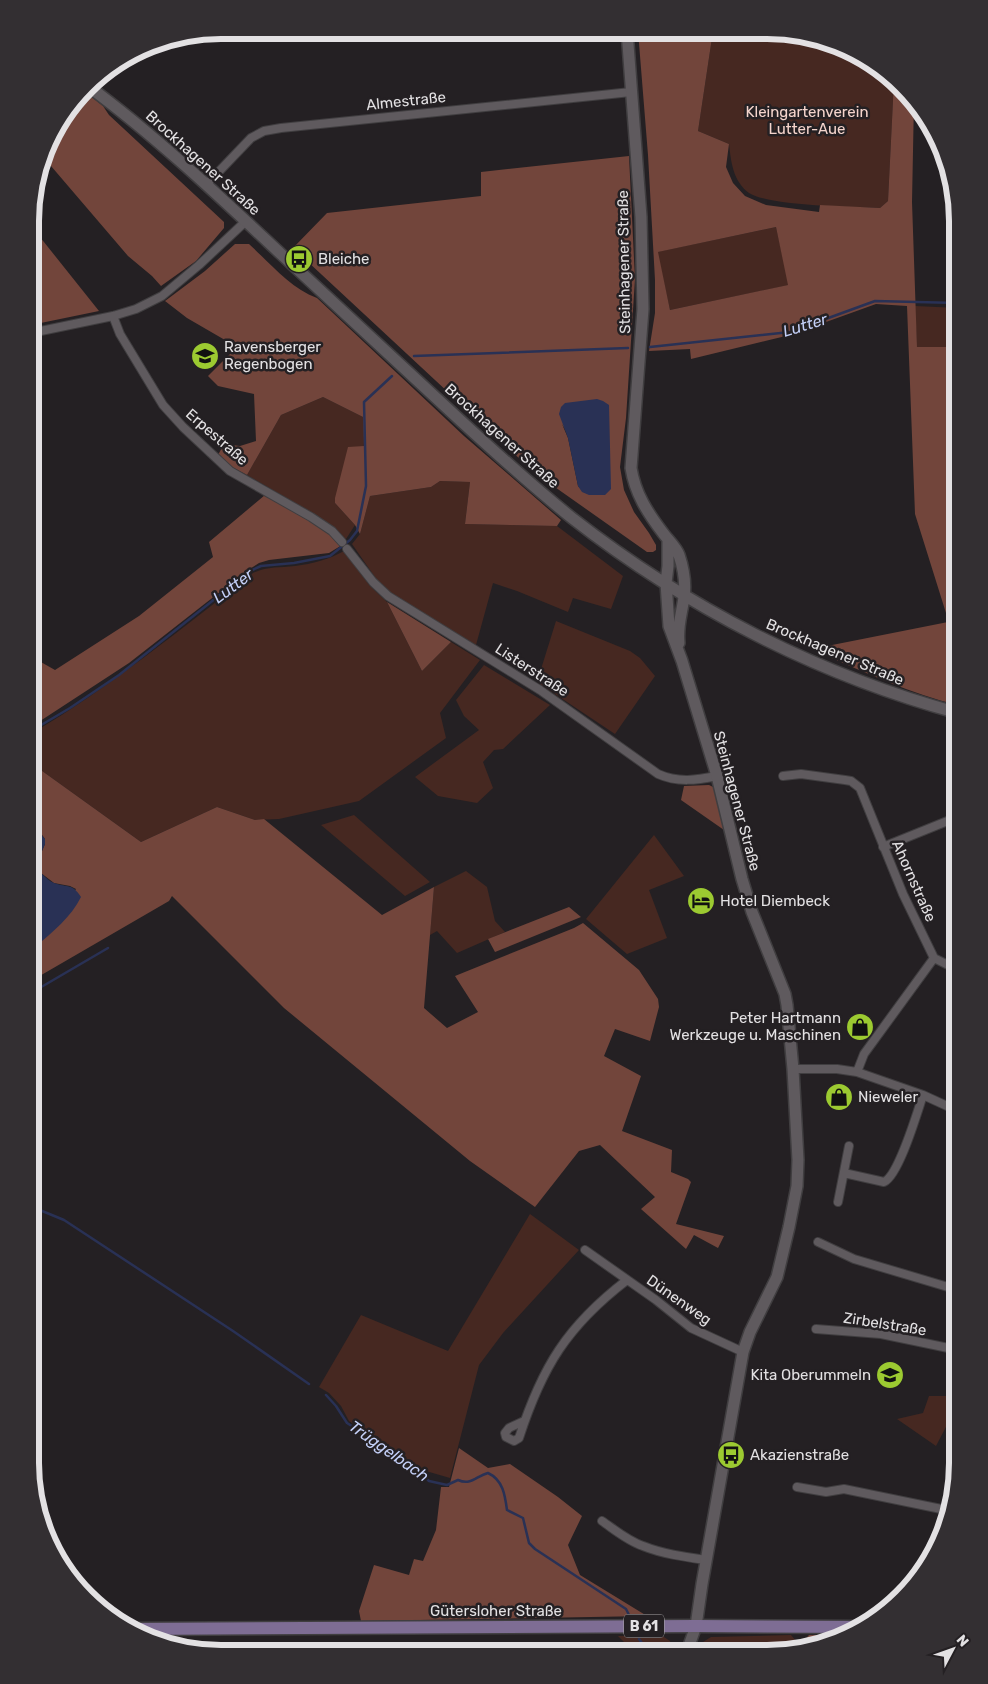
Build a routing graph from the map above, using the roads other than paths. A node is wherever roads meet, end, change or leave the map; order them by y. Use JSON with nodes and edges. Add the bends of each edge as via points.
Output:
{"nodes":[{"id":1,"x":627,"y":39,"type":"edge"},
{"id":2,"x":94,"y":90,"type":"edge"},
{"id":3,"x":631,"y":92,"type":"junction"},
{"id":4,"x":206,"y":185,"type":"junction"},
{"id":5,"x":246,"y":221,"type":"junction"},
{"id":6,"x":113,"y":316,"type":"junction"},
{"id":7,"x":39,"y":331,"type":"edge"},
{"id":8,"x":668,"y":541,"type":"junction"},
{"id":9,"x":342,"y":542,"type":"dead end"},
{"id":10,"x":348,"y":549,"type":"dead end"},
{"id":11,"x":666,"y":584,"type":"junction"},
{"id":12,"x":684,"y":595,"type":"junction"},
{"id":13,"x":682,"y":661,"type":"junction"},
{"id":14,"x":949,"y":710,"type":"edge"},
{"id":15,"x":717,"y":776,"type":"junction"},
{"id":16,"x":784,"y":776,"type":"dead end"},
{"id":17,"x":949,"y":820,"type":"edge"},
{"id":18,"x":883,"y":847,"type":"junction"},
{"id":19,"x":934,"y":958,"type":"junction"},
{"id":20,"x":949,"y":966,"type":"edge"},
{"id":21,"x":793,"y":1069,"type":"junction"},
{"id":22,"x":858,"y":1072,"type":"junction"},
{"id":23,"x":923,"y":1095,"type":"junction"},
{"id":24,"x":949,"y":1107,"type":"edge"},
{"id":25,"x":849,"y":1146,"type":"dead end"},
{"id":26,"x":844,"y":1173,"type":"junction"},
{"id":27,"x":838,"y":1202,"type":"dead end"},
{"id":28,"x":818,"y":1242,"type":"dead end"},
{"id":29,"x":585,"y":1250,"type":"dead end"},
{"id":30,"x":627,"y":1280,"type":"junction"},
{"id":31,"x":949,"y":1287,"type":"edge"},
{"id":32,"x":816,"y":1329,"type":"dead end"},
{"id":33,"x":949,"y":1349,"type":"edge"},
{"id":34,"x":743,"y":1352,"type":"junction"},
{"id":35,"x":524,"y":1421,"type":"dead end"},
{"id":36,"x":797,"y":1487,"type":"dead end"},
{"id":37,"x":943,"y":1509,"type":"edge"},
{"id":38,"x":602,"y":1521,"type":"dead end"},
{"id":39,"x":706,"y":1560,"type":"junction"},
{"id":40,"x":696,"y":1626,"type":"junction"},
{"id":41,"x":846,"y":1627,"type":"edge"},
{"id":42,"x":146,"y":1629,"type":"edge"},
{"id":43,"x":689,"y":1645,"type":"edge"}],
"edges":[{"from":1,"to":3,"type":"main road","name":"Steinhagener Straße"},
{"from":2,"to":4,"type":"main road","name":"Brockhagener Straße","via":[[131,118]]},
{"from":3,"to":4,"type":"street","name":"Almestraße","via":[[264,131],[251,138]]},
{"from":3,"to":8,"type":"main road","name":"Steinhagener Straße","via":[[641,216],[643,309],[631,468],[640,499]]},
{"from":4,"to":5,"type":"main road","name":"Brockhagener Straße"},
{"from":5,"to":6,"type":"street","via":[[162,296]]},
{"from":5,"to":11,"type":"main road","name":"Brockhagener Straße","via":[[534,487],[609,546]]},
{"from":6,"to":7,"type":"street"},
{"from":6,"to":9,"type":"street","name":"Erpestraße","via":[[120,334],[163,404],[183,427],[230,471],[311,517]]},
{"from":8,"to":11,"type":"main road","name":"Steinhagener Straße"},
{"from":8,"to":12,"type":"main road","name":"Steinhagener Straße","via":[[676,549],[682,564]]},
{"from":10,"to":15,"type":"street","name":"Listerstraße","via":[[372,582],[388,596],[540,690],[658,774],[681,781]]},
{"from":11,"to":12,"type":"main road","name":"Brockhagener Straße"},
{"from":11,"to":13,"type":"main road","name":"Steinhagener Straße","via":[[669,626]]},
{"from":12,"to":13,"type":"main road","name":"Steinhagener Straße","via":[[678,631]]},
{"from":12,"to":14,"type":"main road","name":"Brockhagener Straße","via":[[791,652],[882,690]]},
{"from":13,"to":15,"type":"main road","name":"Steinhagener Straße"},
{"from":15,"to":21,"type":"main road","name":"Steinhagener Straße","via":[[752,912],[785,994]]},
{"from":16,"to":18,"type":"street","name":"Ahornstraße","via":[[801,774],[851,782],[863,793]]},
{"from":17,"to":18,"type":"street"},
{"from":18,"to":19,"type":"street","name":"Ahornstraße"},
{"from":19,"to":20,"type":"street"},
{"from":19,"to":22,"type":"street","via":[[864,1054]]},
{"from":21,"to":22,"type":"street"},
{"from":21,"to":34,"type":"main road","name":"Steinhagener Straße","via":[[798,1160],[795,1197],[777,1277]]},
{"from":22,"to":23,"type":"street"},
{"from":23,"to":24,"type":"street"},
{"from":23,"to":26,"type":"street","via":[[903,1152],[888,1180],[884,1182]]},
{"from":25,"to":26,"type":"street"},
{"from":26,"to":27,"type":"street"},
{"from":28,"to":31,"type":"street","via":[[854,1259]]},
{"from":29,"to":30,"type":"street","name":"Dünenweg"},
{"from":30,"to":34,"type":"street","name":"Dünenweg","via":[[698,1332]]},
{"from":30,"to":35,"type":"street","name":"Dünenweg","via":[[565,1339],[544,1373]]},
{"from":32,"to":33,"type":"street","name":"Zirbelstraße","via":[[881,1334]]},
{"from":34,"to":39,"type":"main road","name":"Steinhagener Straße"},
{"from":36,"to":37,"type":"street","via":[[826,1492],[844,1489]]},
{"from":38,"to":39,"type":"street","via":[[644,1547]]},
{"from":39,"to":40,"type":"main road","name":"Steinhagener Straße"},
{"from":40,"to":41,"type":"main road","name":"Gütersloher Straße","number":"B 61"},
{"from":40,"to":42,"type":"main road","name":"Gütersloher Straße","number":"B 61"},
{"from":40,"to":43,"type":"main road","name":"Steinhagener Straße"}]}
